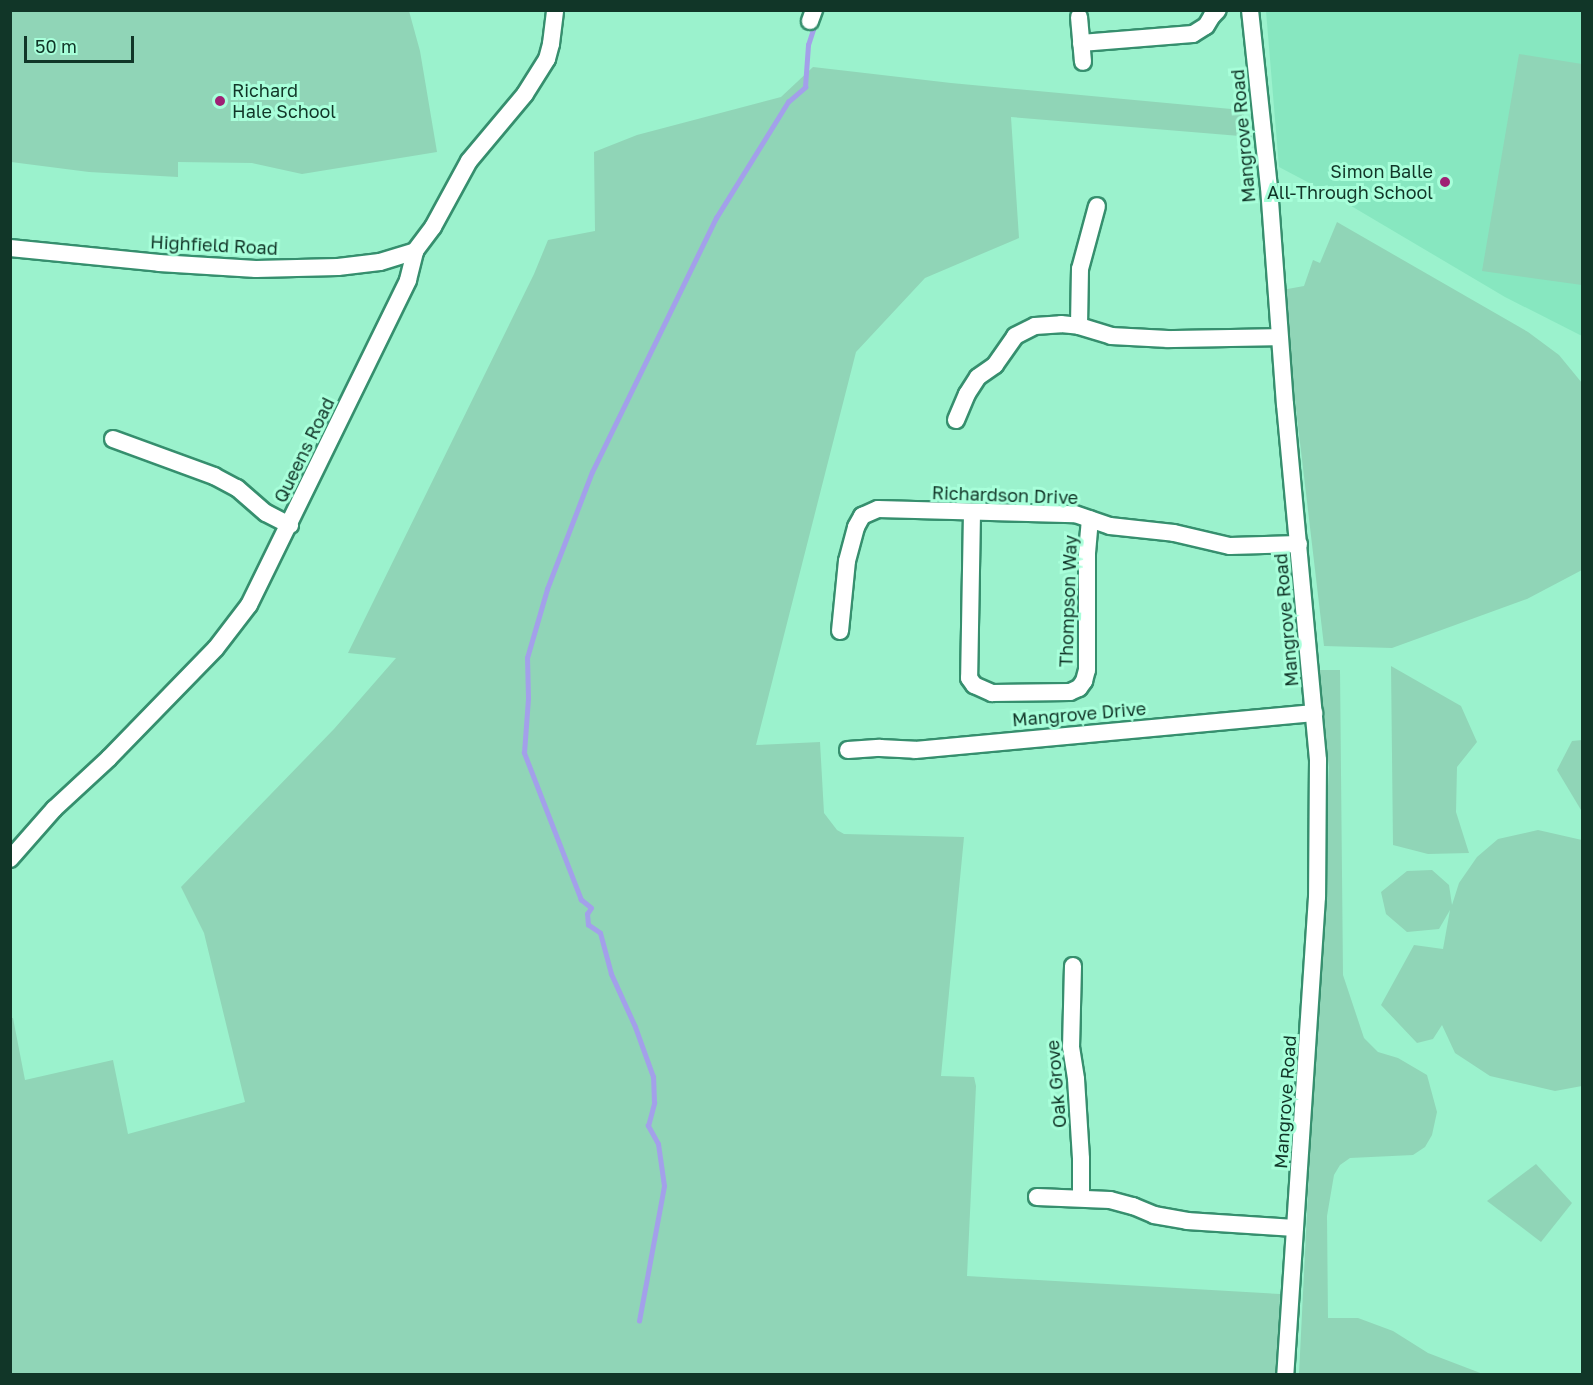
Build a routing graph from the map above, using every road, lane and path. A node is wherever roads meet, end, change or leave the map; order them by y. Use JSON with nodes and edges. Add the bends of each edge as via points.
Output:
{"nodes":[{"id":1,"x":555,"y":10,"type":"edge"},
{"id":2,"x":1218,"y":10,"type":"edge"},
{"id":3,"x":1250,"y":10,"type":"edge"},
{"id":4,"x":1079,"y":17,"type":"dead end"},
{"id":5,"x":1081,"y":43,"type":"junction"},
{"id":6,"x":1083,"y":62,"type":"dead end"},
{"id":7,"x":1097,"y":206,"type":"dead end"},
{"id":8,"x":10,"y":248,"type":"edge"},
{"id":9,"x":415,"y":251,"type":"junction"},
{"id":10,"x":1079,"y":326,"type":"junction"},
{"id":11,"x":1279,"y":337,"type":"junction"},
{"id":12,"x":956,"y":420,"type":"dead end"},
{"id":13,"x":113,"y":440,"type":"dead end"},
{"id":14,"x":972,"y":513,"type":"junction"},
{"id":15,"x":1090,"y":519,"type":"junction"},
{"id":16,"x":290,"y":525,"type":"junction"},
{"id":17,"x":1299,"y":544,"type":"junction"},
{"id":18,"x":840,"y":631,"type":"dead end"},
{"id":19,"x":1314,"y":713,"type":"junction"},
{"id":20,"x":848,"y":750,"type":"dead end"},
{"id":21,"x":10,"y":859,"type":"edge"},
{"id":22,"x":1073,"y":966,"type":"dead end"},
{"id":23,"x":1037,"y":1197,"type":"dead end"},
{"id":24,"x":1081,"y":1198,"type":"junction"},
{"id":25,"x":1295,"y":1228,"type":"junction"},
{"id":26,"x":1286,"y":1374,"type":"edge"}],
"edges":[{"from":1,"to":9,"type":"street","name":"Queens Road","via":[[551,44],[539,73],[469,160],[433,227]]},
{"from":2,"to":5,"type":"street","via":[[1206,26],[1193,34]]},
{"from":3,"to":11,"type":"street","name":"Mangrove Road","via":[[1269,187]]},
{"from":4,"to":5,"type":"street"},
{"from":5,"to":6,"type":"street"},
{"from":7,"to":10,"type":"street","via":[[1080,269]]},
{"from":8,"to":9,"type":"street","name":"Highfield Road","via":[[256,268],[338,267],[380,262]]},
{"from":9,"to":16,"type":"street","name":"Queens Road","via":[[408,280]]},
{"from":10,"to":11,"type":"street","via":[[1111,336],[1160,339]]},
{"from":10,"to":12,"type":"street","via":[[1047,324],[1015,336],[995,365],[978,377]]},
{"from":11,"to":17,"type":"street","name":"Mangrove Road"},
{"from":13,"to":16,"type":"street","via":[[214,476]]},
{"from":14,"to":15,"type":"street","name":"Richardson Drive","via":[[1075,514]]},
{"from":14,"to":15,"type":"street","name":"Thompson Way","via":[[969,678],[974,685],[992,693],[1070,692],[1084,681]]},
{"from":14,"to":18,"type":"street","name":"Richardson Drive","via":[[878,509],[862,516],[847,561]]},
{"from":15,"to":17,"type":"street","name":"Richardson Drive","via":[[1110,526],[1174,533],[1230,546]]},
{"from":16,"to":21,"type":"street","name":"Queens Road","via":[[249,605],[221,641],[109,759],[54,809]]},
{"from":17,"to":19,"type":"street","name":"Mangrove Road"},
{"from":19,"to":20,"type":"street","name":"Mangrove Drive","via":[[915,750]]},
{"from":19,"to":25,"type":"street","name":"Mangrove Road","via":[[1319,804],[1317,897]]},
{"from":22,"to":24,"type":"street","name":"Oak Grove","via":[[1071,1047]]},
{"from":23,"to":24,"type":"street"},
{"from":24,"to":25,"type":"street","via":[[1123,1202],[1179,1220]]},
{"from":25,"to":26,"type":"street","name":"Mangrove Road"}]}
